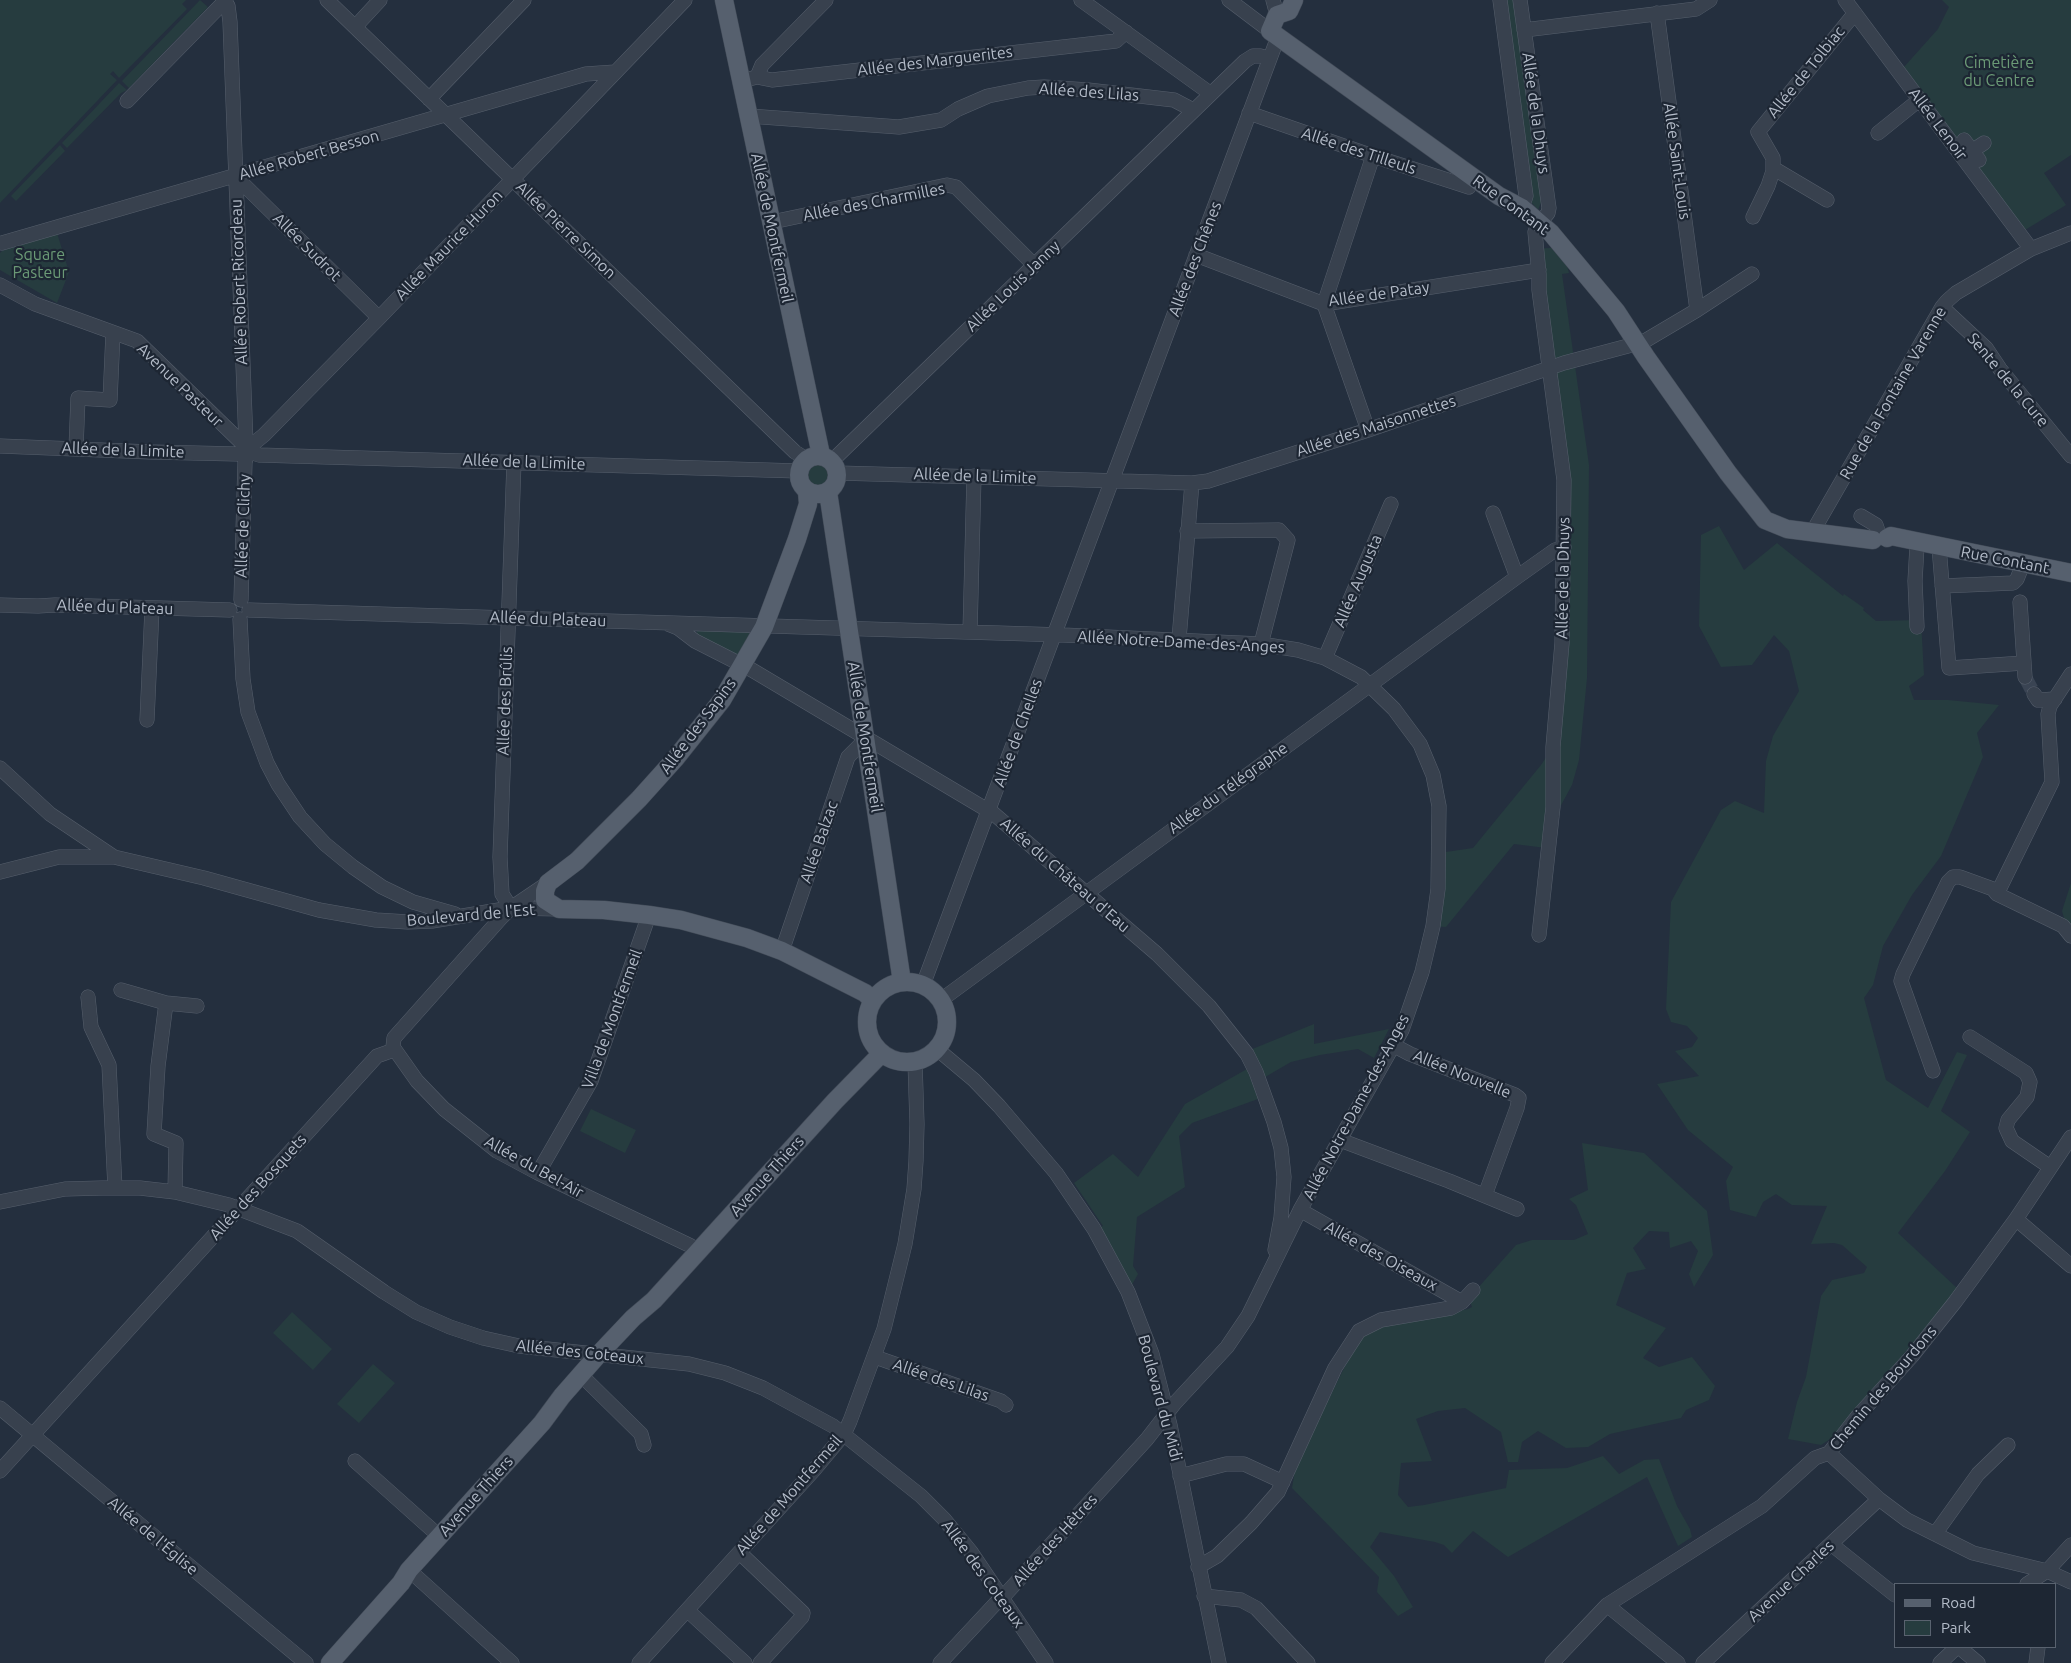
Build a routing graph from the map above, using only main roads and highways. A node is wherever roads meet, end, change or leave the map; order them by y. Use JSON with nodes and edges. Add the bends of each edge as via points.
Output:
{"nodes":[{"id":1,"x":724,"y":0,"type":"edge"},
{"id":2,"x":1294,"y":0,"type":"edge"},
{"id":3,"x":1274,"y":21,"type":"edge"},
{"id":4,"x":819,"y":464,"type":"junction"},
{"id":5,"x":1728,"y":473,"type":"junction"},
{"id":6,"x":807,"y":491,"type":"junction"},
{"id":7,"x":828,"y":492,"type":"junction"},
{"id":8,"x":1848,"y":538,"type":"junction"},
{"id":9,"x":1881,"y":539,"type":"junction"},
{"id":10,"x":1939,"y":552,"type":"junction"},
{"id":11,"x":2071,"y":573,"type":"edge"},
{"id":12,"x":559,"y":909,"type":"joint"},
{"id":13,"x":902,"y":982,"type":"junction"},
{"id":14,"x":873,"y":1001,"type":"junction"},
{"id":15,"x":882,"y":1053,"type":"junction"},
{"id":16,"x":409,"y":1570,"type":"junction"},
{"id":17,"x":317,"y":1663,"type":"edge"},
{"id":18,"x":330,"y":1663,"type":"edge"}],
"edges":[{"from":1,"to":4,"type":"main road","name":"Allée de Montfermeil","via":[[749,79],[749,116]]},
{"from":2,"to":3,"type":"main road","name":"Allée des Chênes","via":[[1289,11]]},
{"from":3,"to":5,"type":"main road","name":"Rue Contant","via":[[1551,233],[1616,311]]},
{"from":4,"to":6,"type":"main road","name":"Allée de Montfermeil","via":[[800,482]]},
{"from":4,"to":7,"type":"main road","via":[[836,484]]},
{"from":5,"to":8,"type":"main road","name":"Rue Contant","via":[[1765,520],[1787,529]]},
{"from":5,"to":8,"type":"main road","name":"Rue Contant","via":[[1758,523],[1770,530],[1782,535],[1830,540]]},
{"from":6,"to":7,"type":"main road","via":[[817,494]]},
{"from":6,"to":12,"type":"main road","name":"Allée des Sapins","via":[[808,504],[797,539],[764,627],[743,665],[722,700],[669,766],[600,839],[548,883],[545,900]]},
{"from":7,"to":13,"type":"main road","name":"Allée de Montfermeil"},
{"from":8,"to":9,"type":"main road","name":"Rue Contant"},
{"from":9,"to":10,"type":"main road","name":"Rue Contant"},
{"from":9,"to":10,"type":"main road","name":"Rue Contant","via":[[1890,536]]},
{"from":10,"to":11,"type":"main road","name":"Rue Contant","via":[[2021,569]]},
{"from":12,"to":14,"type":"main road","name":"Boulevard de l'Est","via":[[649,915],[700,925],[782,951],[865,993]]},
{"from":13,"to":14,"type":"main road","via":[[883,990]]},
{"from":13,"to":15,"type":"main road","via":[[923,985],[941,1000],[948,1023],[946,1035],[927,1058],[915,1062],[897,1061]]},
{"from":14,"to":15,"type":"main road","via":[[868,1027],[875,1046]]},
{"from":15,"to":16,"type":"main road","name":"Avenue Thiers","via":[[654,1300],[629,1336],[604,1356],[566,1404],[542,1424]]},
{"from":16,"to":17,"type":"main road","name":"Avenue Thiers","via":[[396,1579]]},
{"from":16,"to":18,"type":"main road","name":"Avenue Thiers"}]}
